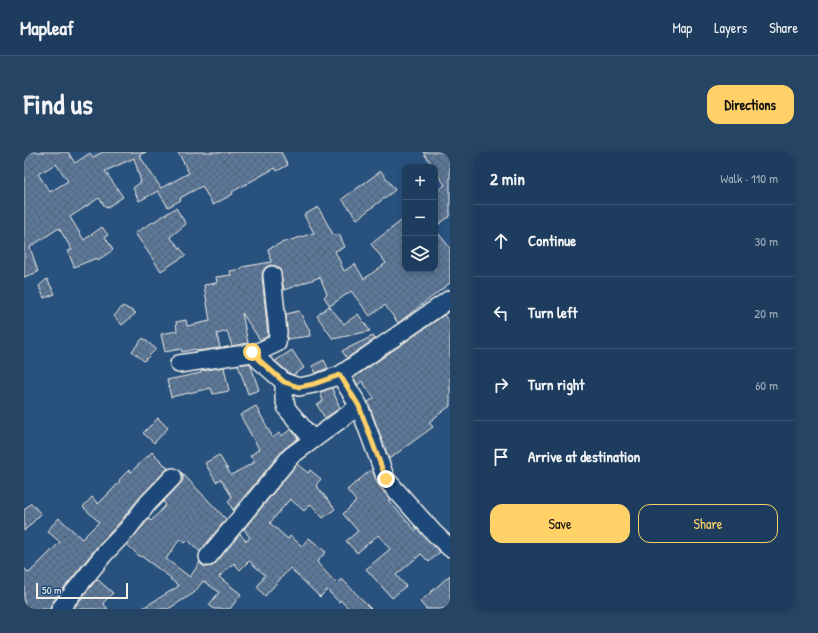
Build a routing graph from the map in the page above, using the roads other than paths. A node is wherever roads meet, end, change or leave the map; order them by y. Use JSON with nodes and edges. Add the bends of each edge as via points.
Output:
{"nodes":[{"id":1,"x":272,"y":275,"type":"dead end"},
{"id":2,"x":450,"y":299,"type":"edge"},
{"id":3,"x":258,"y":352,"type":"junction"},
{"id":4,"x":179,"y":364,"type":"dead end"},
{"id":5,"x":340,"y":375,"type":"junction"},
{"id":6,"x":284,"y":382,"type":"junction"},
{"id":7,"x":359,"y":406,"type":"junction"},
{"id":8,"x":313,"y":440,"type":"junction"},
{"id":9,"x":173,"y":478,"type":"dead end"},
{"id":10,"x":450,"y":548,"type":"edge"},
{"id":11,"x":208,"y":557,"type":"dead end"},
{"id":12,"x":60,"y":609,"type":"edge"}],
"edges":[{"from":1,"to":3,"type":"street","via":[[277,342]]},
{"from":2,"to":5,"type":"street"},
{"from":3,"to":4,"type":"street"},
{"from":3,"to":6,"type":"street","via":[[259,360]]},
{"from":5,"to":6,"type":"street","via":[[299,387]]},
{"from":5,"to":7,"type":"street"},
{"from":6,"to":8,"type":"street","via":[[287,409]]},
{"from":7,"to":8,"type":"street"},
{"from":7,"to":10,"type":"street","via":[[386,479]]},
{"from":8,"to":11,"type":"street","via":[[291,456]]},
{"from":9,"to":12,"type":"street","via":[[148,503]]}]}
